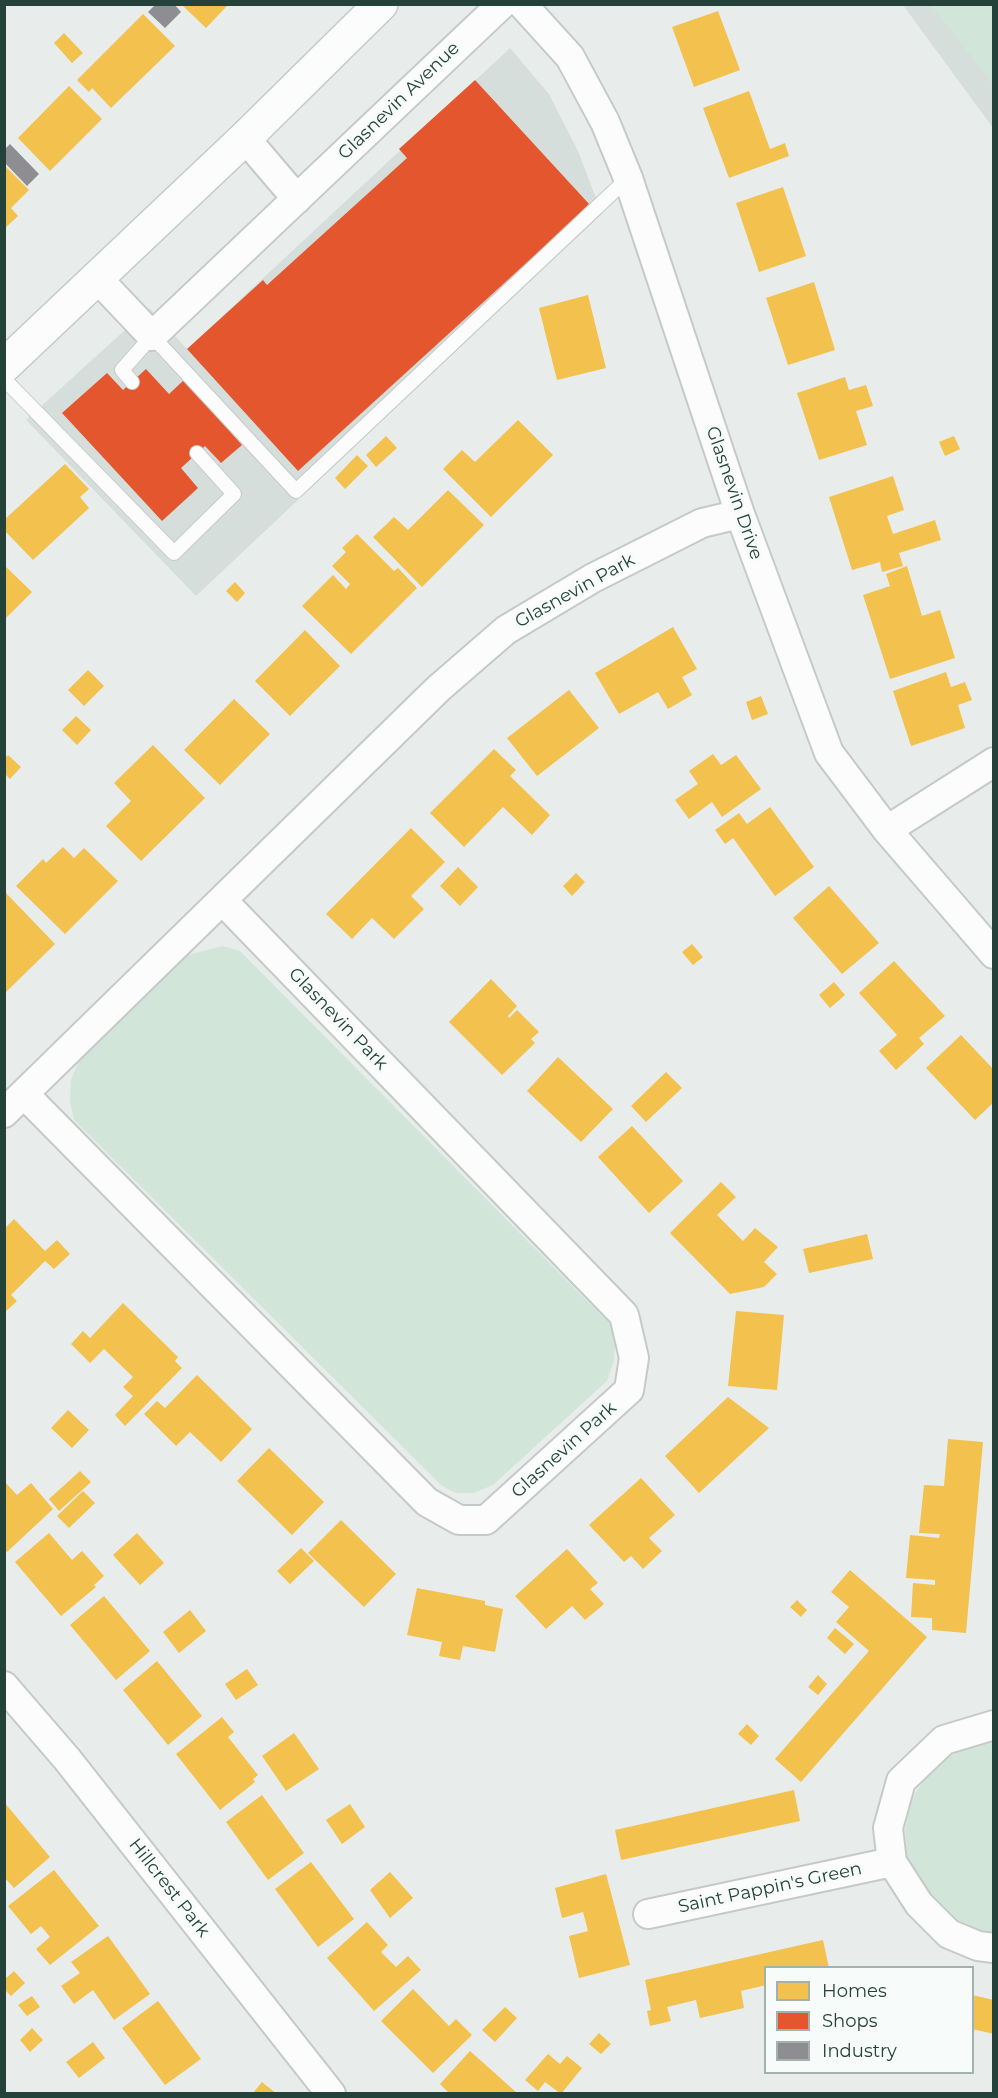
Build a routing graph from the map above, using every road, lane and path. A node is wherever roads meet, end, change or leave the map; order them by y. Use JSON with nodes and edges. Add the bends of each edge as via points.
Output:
{"nodes":[{"id":1,"x":381,"y":4,"type":"edge"},
{"id":2,"x":502,"y":4,"type":"edge"},
{"id":3,"x":522,"y":4,"type":"edge"},
{"id":4,"x":245,"y":138,"type":"junction"},
{"id":5,"x":628,"y":178,"type":"junction"},
{"id":6,"x":297,"y":199,"type":"junction"},
{"id":7,"x":97,"y":278,"type":"junction"},
{"id":8,"x":152,"y":336,"type":"junction"},
{"id":9,"x":4,"y":366,"type":"edge"},
{"id":10,"x":4,"y":379,"type":"edge"},
{"id":11,"x":132,"y":382,"type":"dead end"},
{"id":12,"x":197,"y":453,"type":"dead end"},
{"id":13,"x":740,"y":514,"type":"junction"},
{"id":14,"x":993,"y":762,"type":"edge"},
{"id":15,"x":887,"y":830,"type":"junction"},
{"id":16,"x":222,"y":900,"type":"junction"},
{"id":17,"x":993,"y":954,"type":"edge"},
{"id":18,"x":14,"y":1103,"type":"edge"},
{"id":19,"x":4,"y":1686,"type":"edge"},
{"id":20,"x":993,"y":1725,"type":"edge"},
{"id":21,"x":892,"y":1862,"type":"junction"},
{"id":22,"x":648,"y":1914,"type":"dead end"},
{"id":23,"x":993,"y":1948,"type":"edge"},
{"id":24,"x":331,"y":2094,"type":"edge"}],
"edges":[{"from":1,"to":4,"type":"main road"},
{"from":2,"to":6,"type":"street","name":"Glasnevin Avenue"},
{"from":3,"to":5,"type":"street","name":"Glasnevin Drive","via":[[570,57],[605,122]]},
{"from":4,"to":6,"type":"street"},
{"from":4,"to":7,"type":"main road"},
{"from":5,"to":8,"type":"lane","via":[[296,491]]},
{"from":5,"to":13,"type":"street","name":"Glasnevin Drive"},
{"from":6,"to":8,"type":"street","name":"Glasnevin Avenue"},
{"from":7,"to":8,"type":"street"},
{"from":7,"to":9,"type":"main road"},
{"from":8,"to":11,"type":"lane","via":[[122,370]]},
{"from":10,"to":12,"type":"lane","via":[[174,553],[234,494]]},
{"from":13,"to":15,"type":"street","name":"Glasnevin Drive","via":[[829,753]]},
{"from":13,"to":16,"type":"street","name":"Glasnevin Park","via":[[702,524],[593,578],[506,630],[439,688]]},
{"from":14,"to":15,"type":"street"},
{"from":15,"to":17,"type":"street","name":"Glasnevin Drive"},
{"from":16,"to":18,"type":"street","name":"Glasnevin Park"},
{"from":16,"to":18,"type":"street","name":"Glasnevin Park","via":[[624,1315],[634,1358],[628,1390],[486,1520],[459,1520],[427,1502]]},
{"from":19,"to":24,"type":"street","name":"Hillcrest Park","via":[[67,1759]]},
{"from":20,"to":21,"type":"street","via":[[944,1740],[901,1781],[888,1828]]},
{"from":21,"to":22,"type":"street","name":"Saint Pappin's Green"},
{"from":21,"to":23,"type":"street","via":[[919,1904],[948,1934]]}]}
